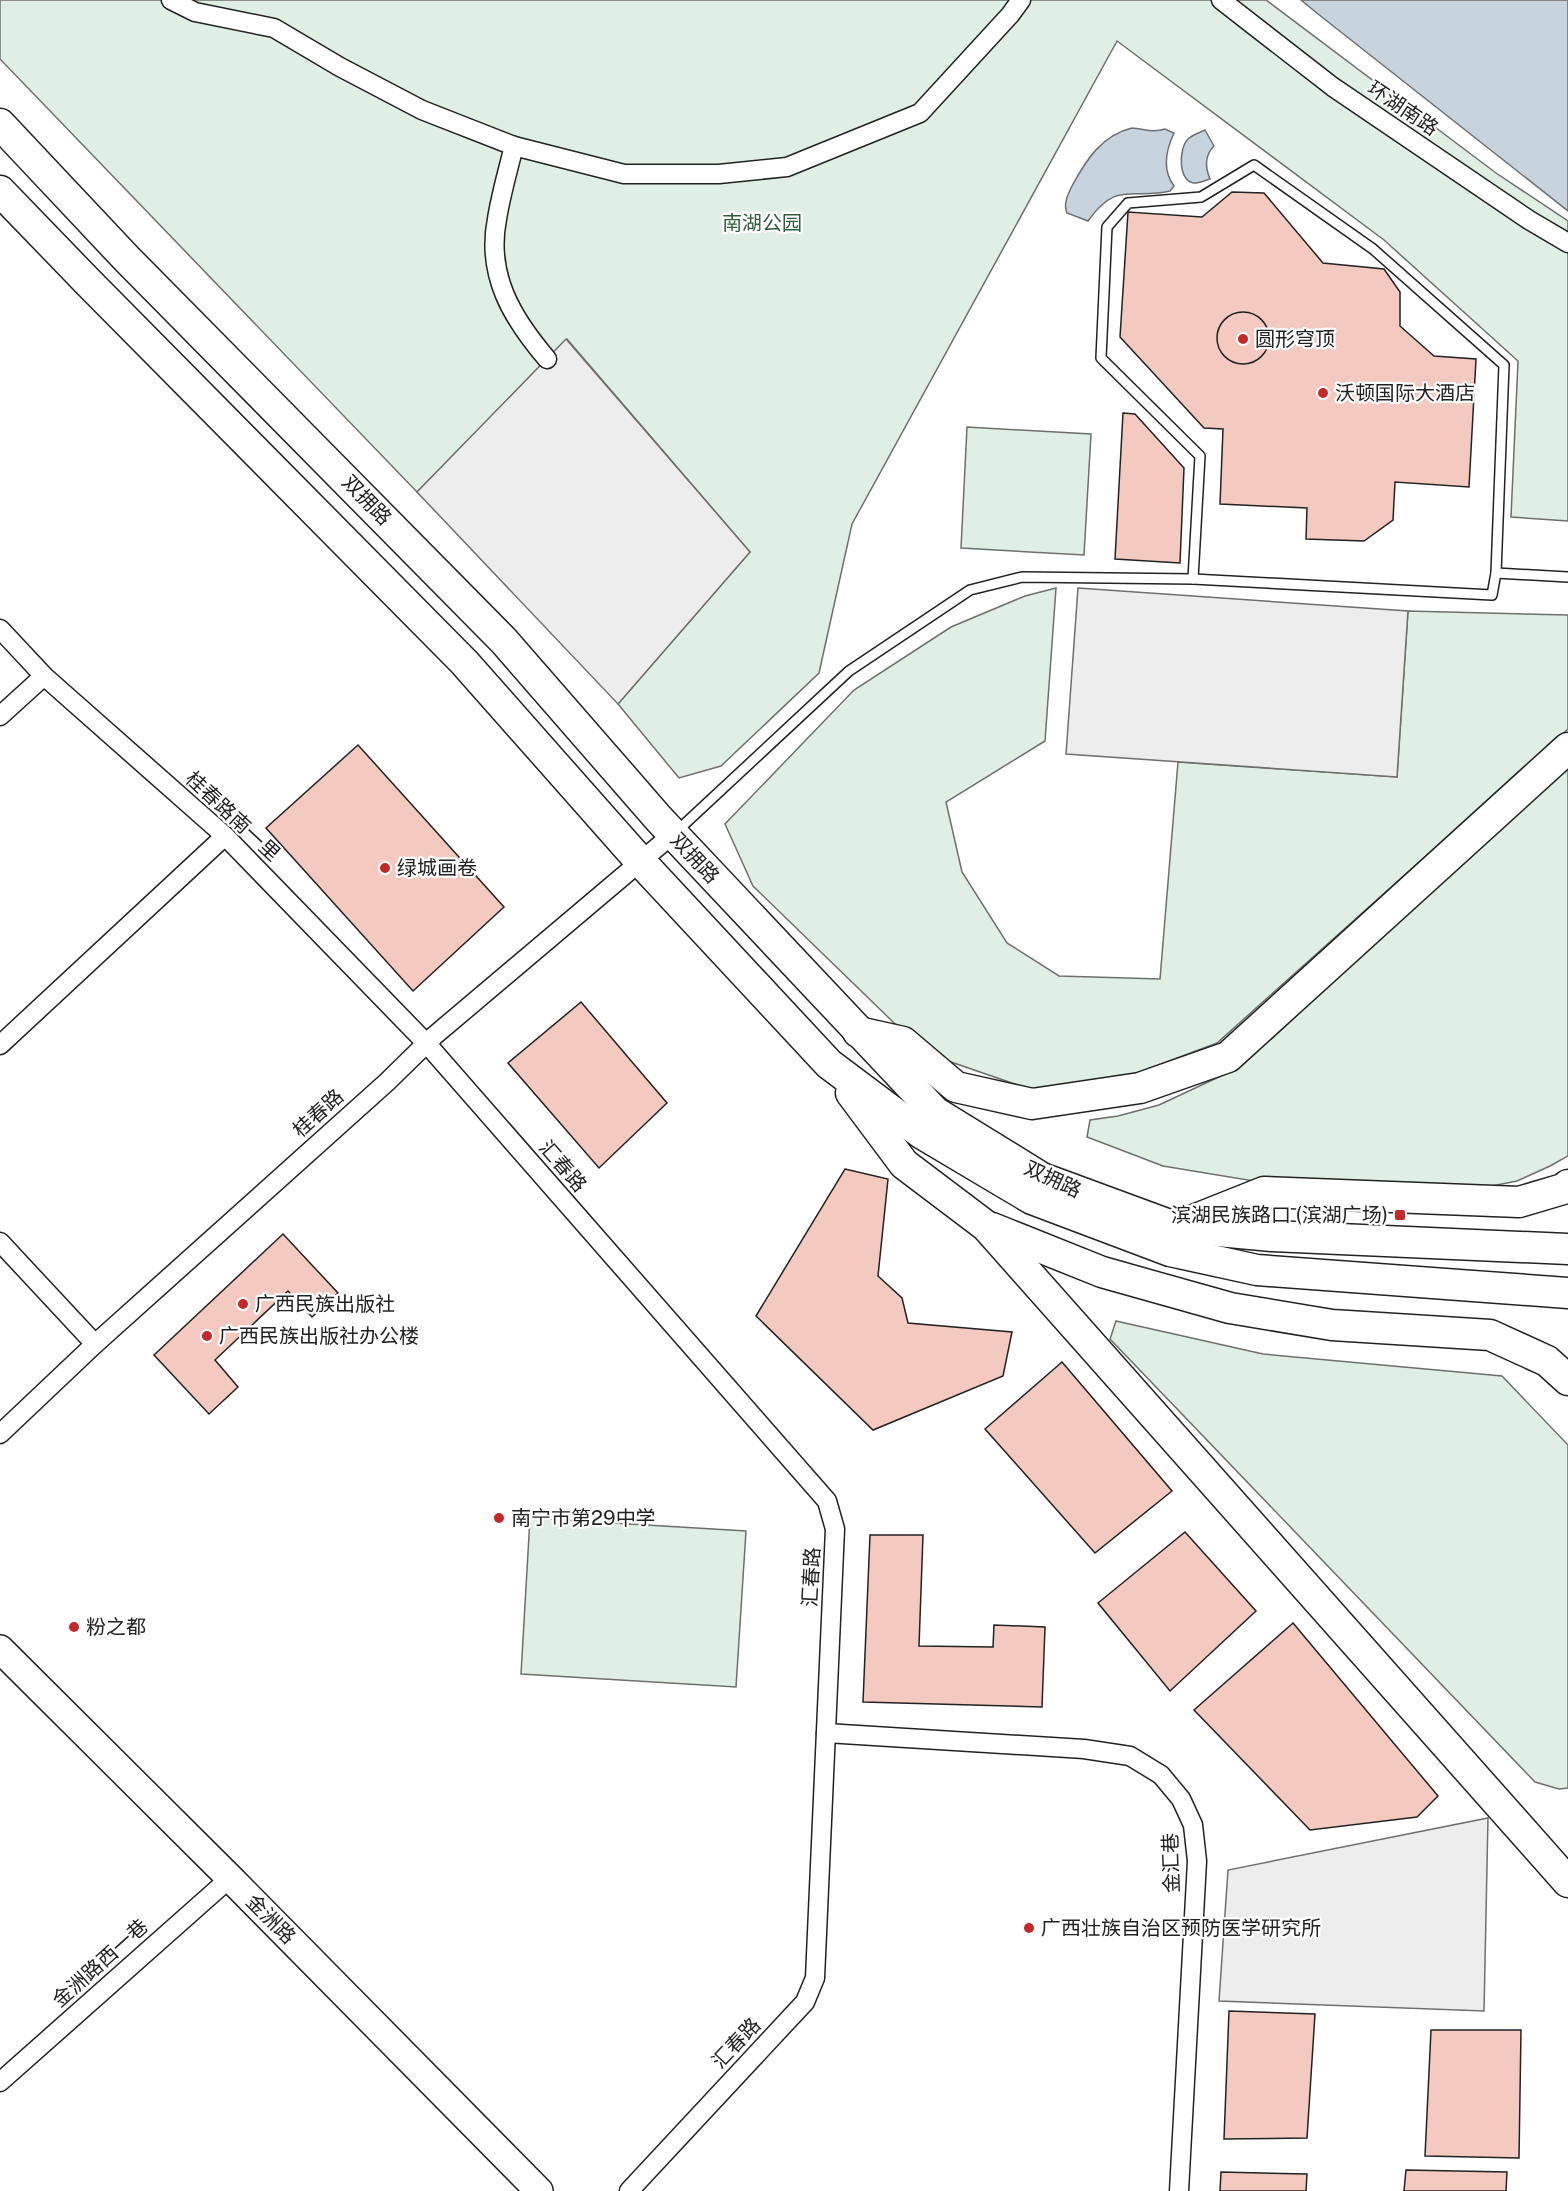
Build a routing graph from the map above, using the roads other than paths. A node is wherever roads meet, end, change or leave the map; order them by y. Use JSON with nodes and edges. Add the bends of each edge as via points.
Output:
{"nodes":[{"id":1,"x":171,"y":0,"type":"edge"},
{"id":2,"x":1021,"y":0,"type":"edge"},
{"id":3,"x":1221,"y":0,"type":"edge"},
{"id":4,"x":0,"y":124,"type":"edge"},
{"id":5,"x":514,"y":146,"type":"junction"},
{"id":6,"x":0,"y":190,"type":"edge"},
{"id":7,"x":1568,"y":243,"type":"edge"},
{"id":8,"x":547,"y":358,"type":"dead end"},
{"id":9,"x":1496,"y":573,"type":"junction"},
{"id":10,"x":1568,"y":577,"type":"edge"},
{"id":11,"x":1193,"y":579,"type":"junction"},
{"id":12,"x":0,"y":629,"type":"edge"},
{"id":13,"x":44,"y":676,"type":"junction"},
{"id":14,"x":0,"y":716,"type":"edge"},
{"id":15,"x":1568,"y":748,"type":"edge"},
{"id":16,"x":673,"y":834,"type":"junction"},
{"id":17,"x":225,"y":836,"type":"junction"},
{"id":18,"x":640,"y":861,"type":"junction"},
{"id":19,"x":858,"y":1032,"type":"junction"},
{"id":20,"x":427,"y":1044,"type":"junction"},
{"id":21,"x":0,"y":1045,"type":"edge"},
{"id":22,"x":829,"y":1064,"type":"junction"},
{"id":23,"x":1568,"y":1185,"type":"edge"},
{"id":24,"x":986,"y":1226,"type":"junction"},
{"id":25,"x":1174,"y":1227,"type":"junction"},
{"id":26,"x":0,"y":1242,"type":"edge"},
{"id":27,"x":1568,"y":1250,"type":"edge"},
{"id":28,"x":1568,"y":1293,"type":"edge"},
{"id":29,"x":95,"y":1344,"type":"junction"},
{"id":30,"x":1568,"y":1380,"type":"edge"},
{"id":31,"x":0,"y":1434,"type":"edge"},
{"id":32,"x":0,"y":1649,"type":"edge"},
{"id":33,"x":826,"y":1733,"type":"junction"},
{"id":34,"x":230,"y":1878,"type":"junction"},
{"id":35,"x":1568,"y":1882,"type":"edge"},
{"id":36,"x":0,"y":2082,"type":"edge"},
{"id":37,"x":539,"y":2191,"type":"edge"},
{"id":38,"x":629,"y":2191,"type":"edge"},
{"id":39,"x":1179,"y":2191,"type":"edge"}],
"edges":[{"from":1,"to":5,"type":"street","via":[[195,12],[274,28],[422,110]]},
{"from":2,"to":5,"type":"street","via":[[920,113],[787,167],[719,174],[624,174]]},
{"from":3,"to":7,"type":"street","name":"环湖南路","via":[[1333,87]]},
{"from":4,"to":16,"type":"main road","name":"双拥路","via":[[127,259],[504,640]]},
{"from":5,"to":8,"type":"street","via":[[496,221],[495,263],[508,305],[524,332]]},
{"from":6,"to":18,"type":"main road","name":"双拥路","via":[[464,662]]},
{"from":9,"to":10,"type":"lane"},
{"from":9,"to":11,"type":"lane","via":[[1492,596]]},
{"from":9,"to":11,"type":"lane","via":[[1504,365],[1373,249],[1254,165],[1201,197],[1128,203],[1107,227],[1101,358],[1200,456]]},
{"from":11,"to":16,"type":"lane","via":[[1022,577],[970,590],[849,671]]},
{"from":12,"to":13,"type":"street","name":"桂春路南一里"},
{"from":13,"to":14,"type":"street"},
{"from":13,"to":17,"type":"street","name":"桂春路南一里"},
{"from":15,"to":19,"type":"main road","via":[[1228,1057],[1140,1088],[1032,1104],[956,1087],[903,1042]]},
{"from":16,"to":18,"type":"street","name":"桂春路"},
{"from":16,"to":19,"type":"main road","name":"双拥路"},
{"from":17,"to":20,"type":"street","name":"桂春路南一里"},
{"from":17,"to":21,"type":"street"},
{"from":18,"to":20,"type":"street","name":"桂春路"},
{"from":18,"to":22,"type":"main road","name":"双拥路"},
{"from":19,"to":25,"type":"main road","name":"双拥路","via":[[935,1112],[1042,1178]]},
{"from":20,"to":29,"type":"street","name":"桂春路"},
{"from":20,"to":33,"type":"street","name":"汇春路","via":[[827,1501],[835,1529]]},
{"from":22,"to":24,"type":"main road","via":[[904,1164]]},
{"from":22,"to":28,"type":"main road","name":"双拥路","via":[[921,1133],[1032,1199],[1170,1251],[1257,1270]]},
{"from":23,"to":25,"type":"main road","via":[[1519,1202],[1264,1192]]},
{"from":24,"to":30,"type":"main road","via":[[1102,1272],[1230,1308],[1332,1325],[1490,1335],[1547,1361]]},
{"from":24,"to":35,"type":"main road"},
{"from":25,"to":27,"type":"main road","name":"双拥路","via":[[1272,1236]]},
{"from":26,"to":29,"type":"street"},
{"from":29,"to":31,"type":"street","name":"桂春路"},
{"from":32,"to":34,"type":"main road","name":"金洲路"},
{"from":33,"to":38,"type":"street","name":"汇春路","via":[[815,1978],[805,2002]]},
{"from":33,"to":39,"type":"street","name":"金汇巷","via":[[1084,1749],[1130,1756],[1161,1775],[1181,1798],[1193,1825],[1197,1861]]},
{"from":34,"to":36,"type":"street","name":"金洲路西一巷"},
{"from":34,"to":37,"type":"main road","name":"金洲路"}]}
